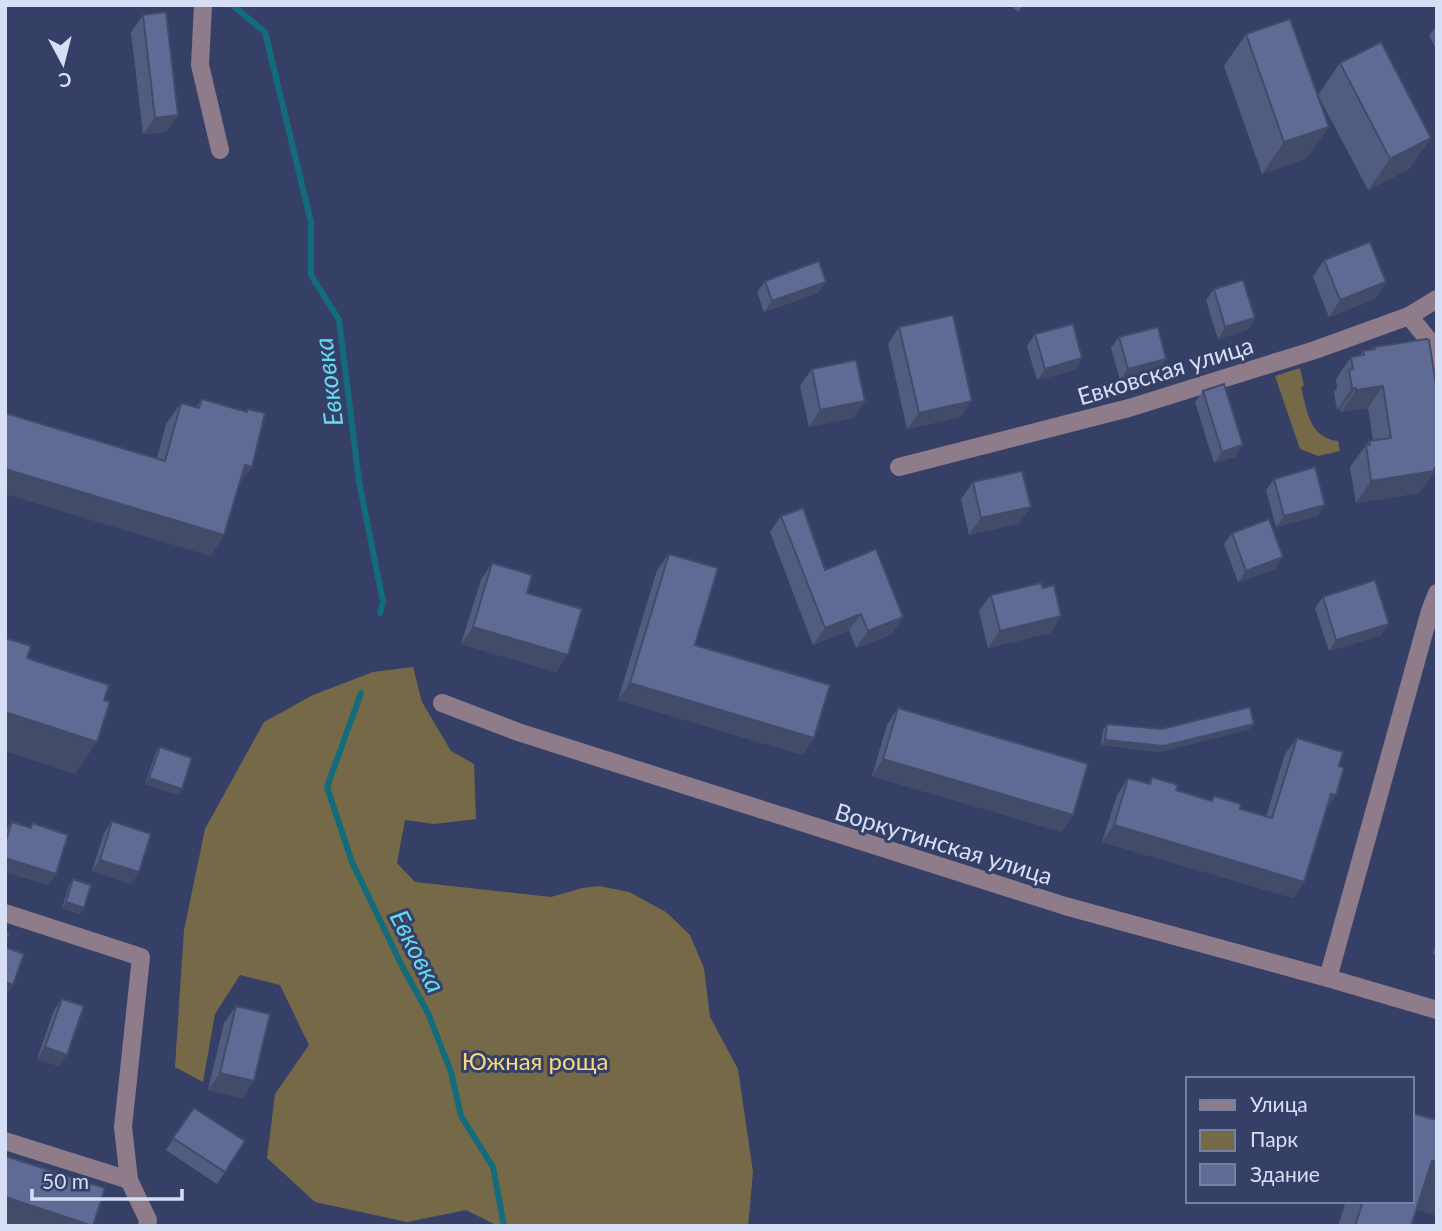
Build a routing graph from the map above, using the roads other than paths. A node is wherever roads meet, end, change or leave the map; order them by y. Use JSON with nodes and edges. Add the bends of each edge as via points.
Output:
{"nodes":[{"id":1,"x":203,"y":5,"type":"edge"},
{"id":2,"x":220,"y":150,"type":"dead end"},
{"id":3,"x":1437,"y":299,"type":"edge"},
{"id":4,"x":1409,"y":316,"type":"junction"},
{"id":5,"x":1437,"y":376,"type":"edge"},
{"id":6,"x":899,"y":467,"type":"dead end"},
{"id":7,"x":1437,"y":593,"type":"edge"},
{"id":8,"x":442,"y":704,"type":"dead end"},
{"id":9,"x":5,"y":913,"type":"edge"},
{"id":10,"x":1328,"y":978,"type":"junction"},
{"id":11,"x":1437,"y":1010,"type":"edge"},
{"id":12,"x":5,"y":1141,"type":"edge"},
{"id":13,"x":129,"y":1180,"type":"junction"},
{"id":14,"x":147,"y":1226,"type":"edge"}],
"edges":[{"from":1,"to":2,"type":"street","via":[[200,65]]},
{"from":3,"to":4,"type":"street","name":"Евковская улица"},
{"from":4,"to":5,"type":"street","via":[[1427,338]]},
{"from":4,"to":6,"type":"street","name":"Евковская улица","via":[[1129,408]]},
{"from":7,"to":10,"type":"street"},
{"from":8,"to":10,"type":"street","name":"Воркутинская улица","via":[[1065,906]]},
{"from":9,"to":13,"type":"street","via":[[141,957],[123,1127]]},
{"from":10,"to":11,"type":"street","name":"Воркутинская улица"},
{"from":12,"to":13,"type":"street"},
{"from":13,"to":14,"type":"street"}]}
